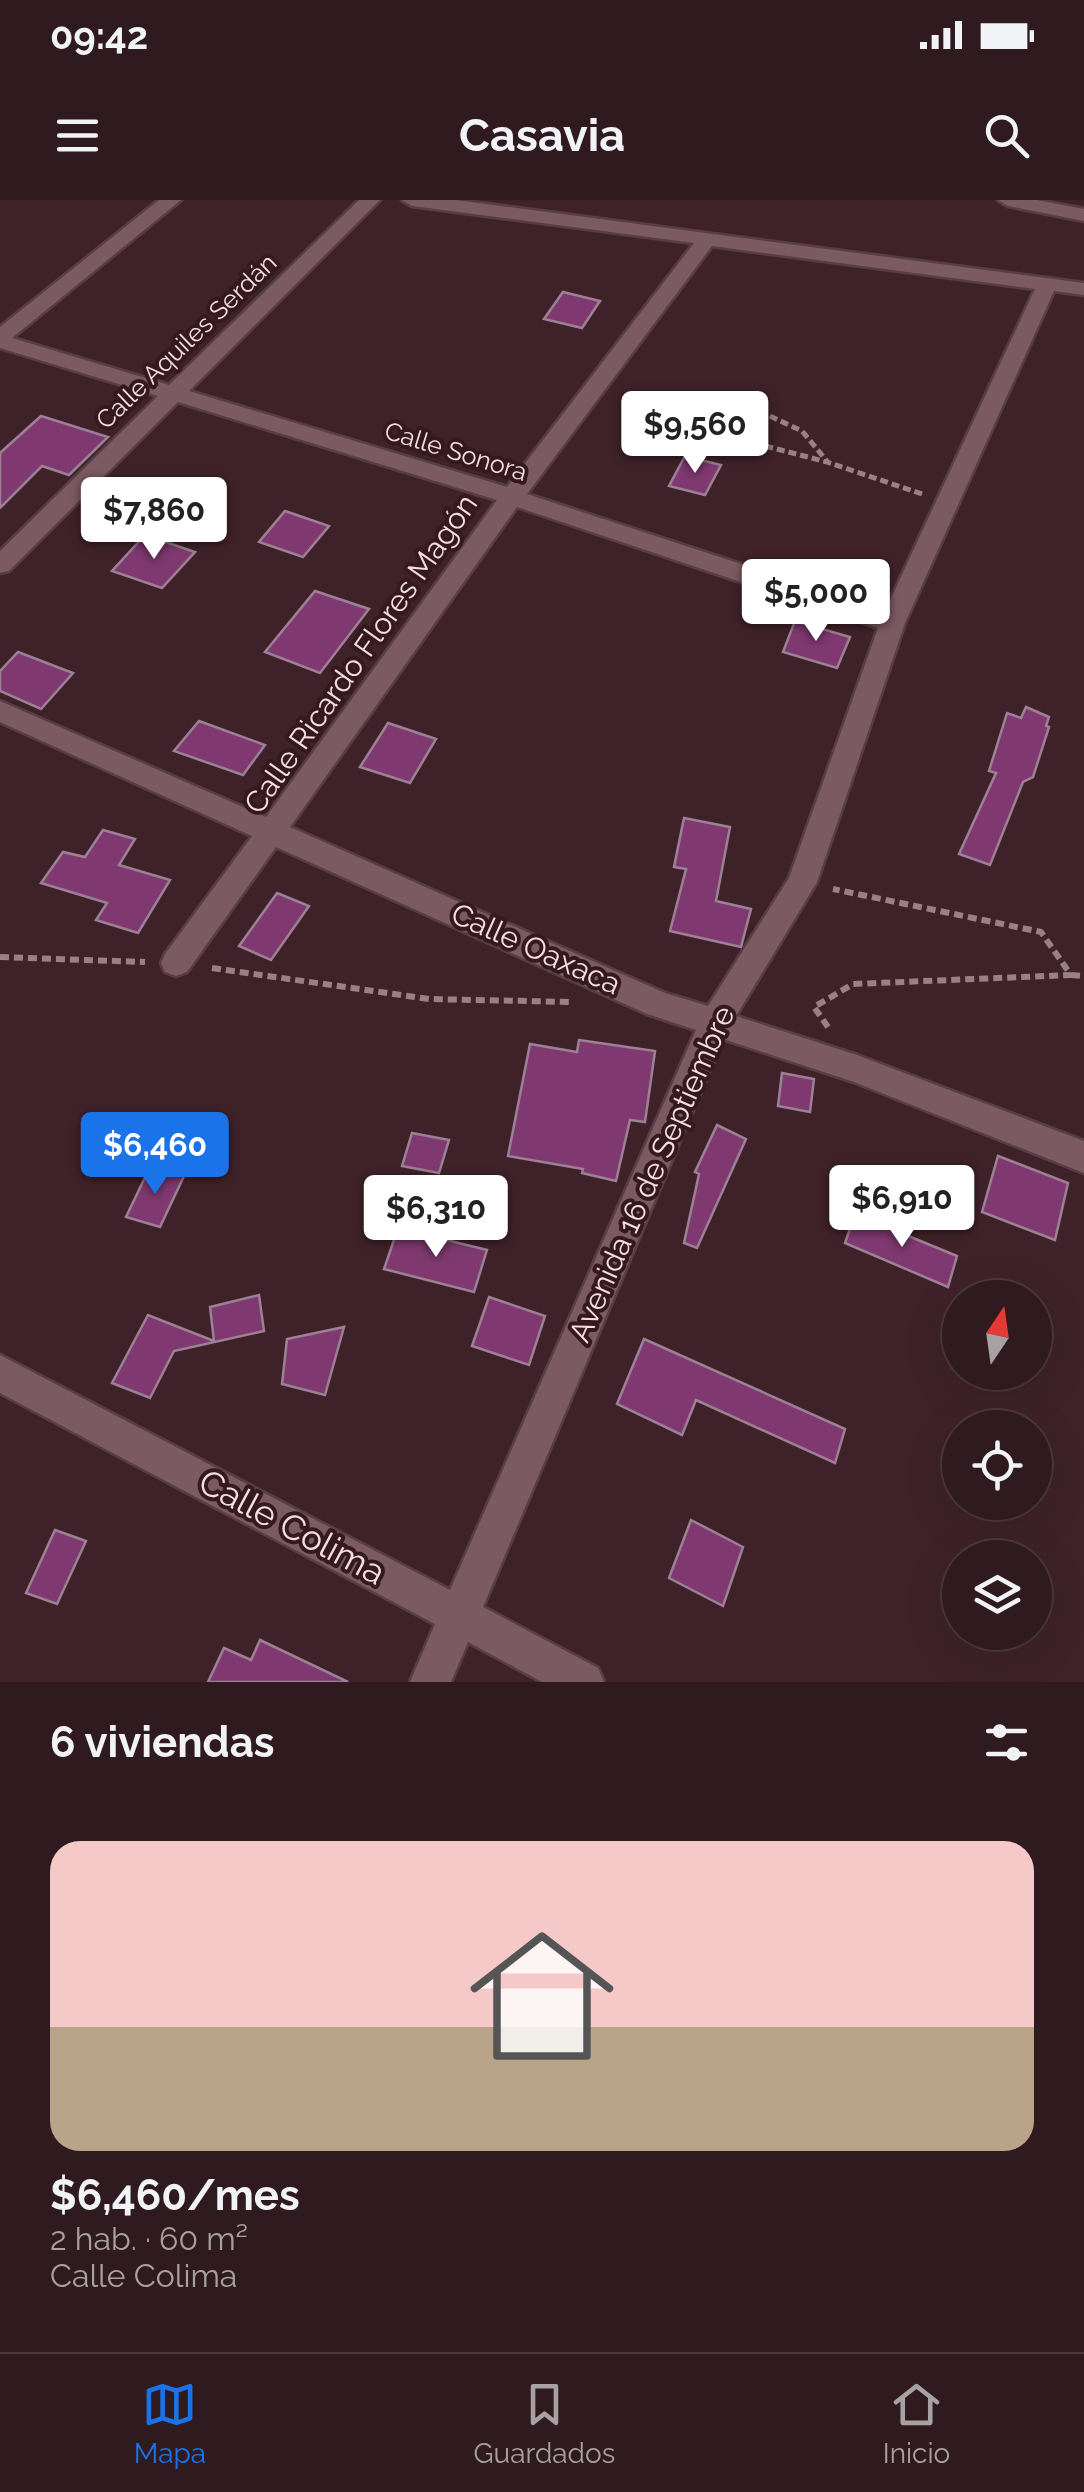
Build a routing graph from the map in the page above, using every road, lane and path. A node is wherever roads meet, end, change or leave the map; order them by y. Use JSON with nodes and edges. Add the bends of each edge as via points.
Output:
{"nodes":[{"id":1,"x":171,"y":200,"type":"edge"},
{"id":2,"x":370,"y":200,"type":"edge"},
{"id":3,"x":412,"y":200,"type":"edge"},
{"id":4,"x":1008,"y":200,"type":"edge"},
{"id":5,"x":1084,"y":215,"type":"edge"},
{"id":6,"x":707,"y":239,"type":"junction"},
{"id":7,"x":1047,"y":284,"type":"junction"},
{"id":8,"x":1084,"y":289,"type":"edge"},
{"id":9,"x":0,"y":339,"type":"edge"},
{"id":10,"x":171,"y":393,"type":"junction"},
{"id":11,"x":759,"y":411,"type":"dead end"},
{"id":12,"x":742,"y":440,"type":"dead end"},
{"id":13,"x":827,"y":462,"type":"junction"},
{"id":14,"x":512,"y":497,"type":"junction"},
{"id":15,"x":947,"y":502,"type":"junction"},
{"id":16,"x":0,"y":565,"type":"edge"},
{"id":17,"x":892,"y":623,"type":"junction"},
{"id":18,"x":0,"y":711,"type":"edge"},
{"id":19,"x":274,"y":831,"type":"junction"},
{"id":20,"x":802,"y":882,"type":"junction"},
{"id":21,"x":0,"y":957,"type":"edge"},
{"id":22,"x":176,"y":963,"type":"junction"},
{"id":23,"x":1071,"y":974,"type":"junction"},
{"id":24,"x":1084,"y":976,"type":"edge"},
{"id":25,"x":582,"y":1002,"type":"dead end"},
{"id":26,"x":716,"y":1022,"type":"junction"},
{"id":27,"x":856,"y":1069,"type":"junction"},
{"id":28,"x":1084,"y":1157,"type":"edge"},
{"id":29,"x":0,"y":1373,"type":"edge"},
{"id":30,"x":459,"y":1614,"type":"junction"},
{"id":31,"x":430,"y":1682,"type":"edge"},
{"id":32,"x":584,"y":1682,"type":"edge"}],
"edges":[{"from":1,"to":9,"type":"street"},
{"from":2,"to":10,"type":"street","name":"Calle Aquiles Serdán"},
{"from":3,"to":6,"type":"street"},
{"from":4,"to":5,"type":"street"},
{"from":6,"to":7,"type":"street"},
{"from":6,"to":14,"type":"street","name":"Calle Ricardo Flores Magón"},
{"from":7,"to":8,"type":"street"},
{"from":7,"to":15,"type":"street","name":"Avenida 16 de Septiembre"},
{"from":9,"to":10,"type":"street","name":"Calle Sonora"},
{"from":10,"to":14,"type":"street","name":"Calle Sonora"},
{"from":10,"to":16,"type":"street","name":"Calle Aquiles Serdán"},
{"from":11,"to":13,"type":"path","via":[[802,431]]},
{"from":12,"to":13,"type":"path"},
{"from":13,"to":15,"type":"path"},
{"from":14,"to":17,"type":"street","name":"Calle Sonora"},
{"from":14,"to":19,"type":"street","name":"Calle Ricardo Flores Magón"},
{"from":15,"to":17,"type":"street","name":"Avenida 16 de Septiembre"},
{"from":17,"to":20,"type":"street","name":"Avenida 16 de Septiembre"},
{"from":18,"to":19,"type":"street","name":"Calle Oaxaca"},
{"from":19,"to":22,"type":"street","name":"Calle Ricardo Flores Magón"},
{"from":19,"to":26,"type":"street","name":"Calle Oaxaca","via":[[658,1004]]},
{"from":20,"to":23,"type":"path","via":[[1041,932]]},
{"from":20,"to":26,"type":"street","name":"Avenida 16 de Septiembre"},
{"from":21,"to":22,"type":"path"},
{"from":22,"to":25,"type":"path","via":[[429,998]]},
{"from":23,"to":24,"type":"path"},
{"from":23,"to":27,"type":"path","via":[[853,984],[814,1007]]},
{"from":26,"to":27,"type":"street","name":"Calle Oaxaca"},
{"from":26,"to":30,"type":"street","name":"Avenida 16 de Septiembre"},
{"from":27,"to":28,"type":"street","name":"Calle Oaxaca"},
{"from":29,"to":30,"type":"street","name":"Calle Colima"},
{"from":30,"to":31,"type":"street","name":"Avenida 16 de Septiembre"},
{"from":30,"to":32,"type":"street","name":"Calle Colima"}]}
